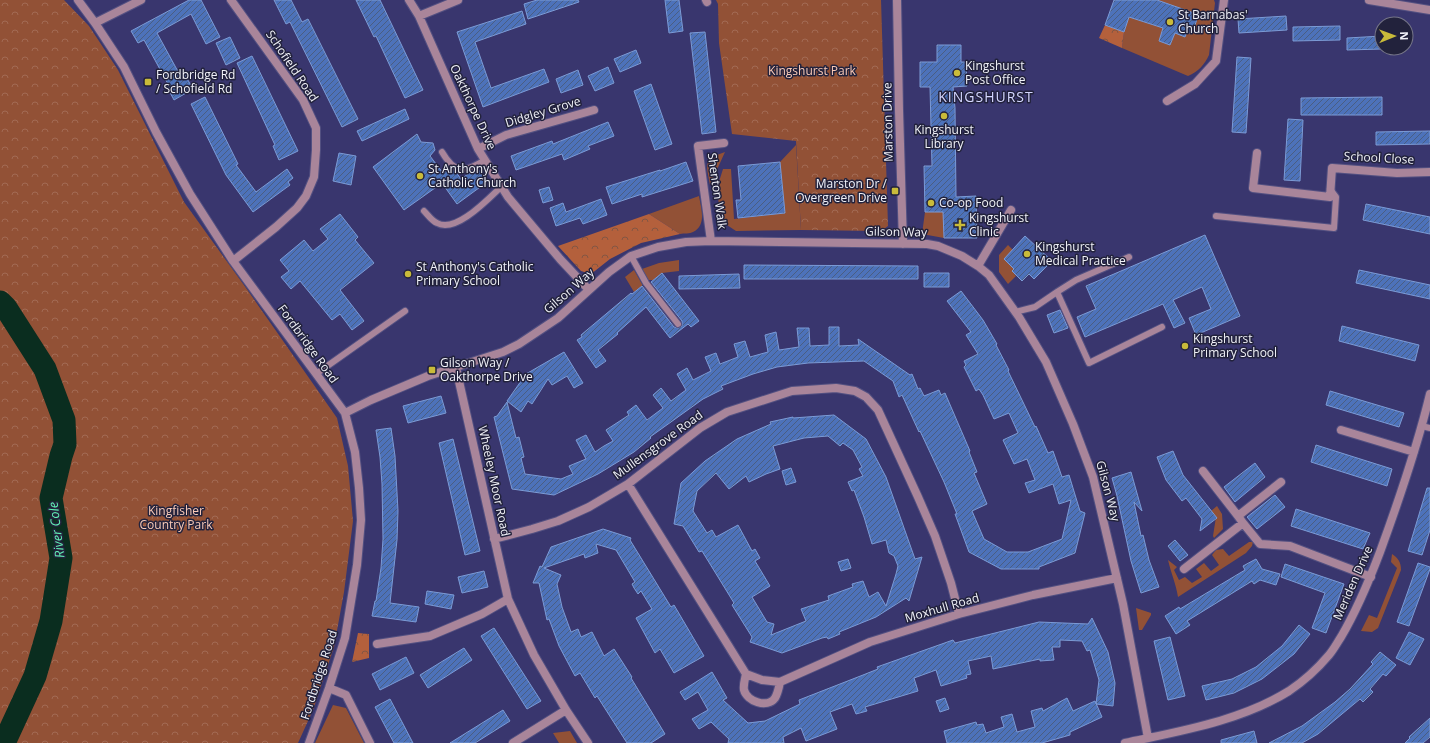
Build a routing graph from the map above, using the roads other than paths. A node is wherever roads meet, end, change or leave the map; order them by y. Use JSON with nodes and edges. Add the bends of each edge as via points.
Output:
{"nodes":[{"id":1,"x":78,"y":0,"type":"edge"},
{"id":2,"x":142,"y":0,"type":"edge"},
{"id":3,"x":231,"y":0,"type":"edge"},
{"id":4,"x":409,"y":0,"type":"edge"},
{"id":5,"x":458,"y":0,"type":"edge"},
{"id":6,"x":897,"y":0,"type":"edge"},
{"id":7,"x":1224,"y":0,"type":"edge"},
{"id":8,"x":1369,"y":0,"type":"edge"},
{"id":9,"x":1430,"y":10,"type":"edge"},
{"id":10,"x":419,"y":16,"type":"junction"},
{"id":11,"x":95,"y":23,"type":"junction"},
{"id":12,"x":1167,"y":101,"type":"dead end"},
{"id":13,"x":594,"y":110,"type":"dead end"},
{"id":14,"x":724,"y":142,"type":"dead end"},
{"id":15,"x":478,"y":149,"type":"junction"},
{"id":16,"x":442,"y":152,"type":"dead end"},
{"id":17,"x":1257,"y":154,"type":"dead end"},
{"id":18,"x":485,"y":160,"type":"junction"},
{"id":19,"x":1430,"y":172,"type":"edge"},
{"id":20,"x":502,"y":186,"type":"junction"},
{"id":21,"x":1330,"y":193,"type":"junction"},
{"id":22,"x":1011,"y":210,"type":"dead end"},
{"id":23,"x":424,"y":211,"type":"dead end"},
{"id":24,"x":1216,"y":216,"type":"dead end"},
{"id":25,"x":711,"y":242,"type":"junction"},
{"id":26,"x":903,"y":244,"type":"junction"},
{"id":27,"x":630,"y":256,"type":"junction"},
{"id":28,"x":1129,"y":257,"type":"dead end"},
{"id":29,"x":232,"y":261,"type":"junction"},
{"id":30,"x":978,"y":266,"type":"junction"},
{"id":31,"x":589,"y":290,"type":"junction"},
{"id":32,"x":1057,"y":292,"type":"junction"},
{"id":33,"x":405,"y":311,"type":"dead end"},
{"id":34,"x":1015,"y":312,"type":"junction"},
{"id":35,"x":678,"y":324,"type":"dead end"},
{"id":36,"x":1162,"y":327,"type":"dead end"},
{"id":37,"x":456,"y":368,"type":"junction"},
{"id":38,"x":316,"y":374,"type":"junction"},
{"id":39,"x":1430,"y":394,"type":"edge"},
{"id":40,"x":345,"y":413,"type":"junction"},
{"id":41,"x":1426,"y":427,"type":"edge"},
{"id":42,"x":1341,"y":430,"type":"dead end"},
{"id":43,"x":1414,"y":452,"type":"junction"},
{"id":44,"x":1204,"y":471,"type":"dead end"},
{"id":45,"x":1281,"y":482,"type":"dead end"},
{"id":46,"x":628,"y":484,"type":"junction"},
{"id":47,"x":1241,"y":520,"type":"junction"},
{"id":48,"x":494,"y":539,"type":"junction"},
{"id":49,"x":1184,"y":569,"type":"dead end"},
{"id":50,"x":1371,"y":577,"type":"junction"},
{"id":51,"x":1118,"y":578,"type":"junction"},
{"id":52,"x":508,"y":599,"type":"junction"},
{"id":53,"x":959,"y":614,"type":"junction"},
{"id":54,"x":377,"y":644,"type":"dead end"},
{"id":55,"x":746,"y":674,"type":"junction"},
{"id":56,"x":780,"y":682,"type":"junction"},
{"id":57,"x":329,"y":688,"type":"junction"},
{"id":58,"x":566,"y":710,"type":"junction"},
{"id":59,"x":1148,"y":738,"type":"junction"},
{"id":60,"x":309,"y":743,"type":"edge"},
{"id":61,"x":370,"y":743,"type":"edge"},
{"id":62,"x":513,"y":743,"type":"edge"},
{"id":63,"x":588,"y":743,"type":"edge"},
{"id":64,"x":1125,"y":743,"type":"edge"}],
"edges":[{"from":1,"to":11,"type":"street","name":"Fordbridge Road"},
{"from":2,"to":11,"type":"street"},
{"from":3,"to":29,"type":"street","name":"Schofield Road","via":[[303,100],[316,128],[314,178],[306,196],[276,227]]},
{"from":4,"to":10,"type":"street","name":"Oakthorpe Drive"},
{"from":5,"to":10,"type":"street"},
{"from":6,"to":26,"type":"street","name":"Marston Drive"},
{"from":7,"to":12,"type":"street","via":[[1216,61],[1196,84]]},
{"from":8,"to":9,"type":"street"},
{"from":10,"to":15,"type":"street","name":"Oakthorpe Drive"},
{"from":11,"to":29,"type":"street","name":"Fordbridge Road","via":[[124,67],[190,194]]},
{"from":13,"to":15,"type":"street","name":"Didgley Grove","via":[[506,136]]},
{"from":14,"to":25,"type":"street","name":"Shenton Walk","via":[[698,146]]},
{"from":15,"to":18,"type":"street","name":"Oakthorpe Drive"},
{"from":16,"to":18,"type":"lane","via":[[455,168],[468,170]]},
{"from":17,"to":21,"type":"street","via":[[1254,188]]},
{"from":18,"to":20,"type":"street","name":"Oakthorpe Drive"},
{"from":19,"to":21,"type":"street","name":"School Close","via":[[1397,173],[1332,168]]},
{"from":20,"to":23,"type":"lane","via":[[473,212],[452,225],[437,223]]},
{"from":20,"to":31,"type":"street","name":"Oakthorpe Drive","via":[[508,197]]},
{"from":21,"to":24,"type":"lane","via":[[1336,197],[1334,228]]},
{"from":22,"to":30,"type":"street"},
{"from":25,"to":26,"type":"street","name":"Gilson Way"},
{"from":25,"to":27,"type":"street","name":"Gilson Way","via":[[686,242]]},
{"from":26,"to":30,"type":"street","name":"Gilson Way","via":[[938,246]]},
{"from":27,"to":31,"type":"street","name":"Gilson Way"},
{"from":27,"to":35,"type":"lane","via":[[646,283]]},
{"from":28,"to":32,"type":"lane","via":[[1076,280]]},
{"from":29,"to":38,"type":"street","name":"Fordbridge Road"},
{"from":30,"to":34,"type":"street","name":"Gilson Way","via":[[989,275]]},
{"from":31,"to":37,"type":"street","name":"Gilson Way","via":[[558,318],[519,344]]},
{"from":32,"to":34,"type":"lane","via":[[1035,307]]},
{"from":32,"to":36,"type":"lane","via":[[1089,363]]},
{"from":33,"to":38,"type":"lane"},
{"from":34,"to":51,"type":"street","name":"Gilson Way","via":[[1046,362],[1073,424],[1093,477]]},
{"from":37,"to":40,"type":"street","name":"Gilson Way","via":[[428,376]]},
{"from":37,"to":48,"type":"street","name":"Wheeley Moor Road"},
{"from":38,"to":40,"type":"street","name":"Fordbridge Road"},
{"from":39,"to":41,"type":"street","name":"Meriden Drive"},
{"from":40,"to":57,"type":"street","name":"Fordbridge Road","via":[[355,452],[361,520],[346,638]]},
{"from":41,"to":43,"type":"street","name":"Meriden Drive"},
{"from":42,"to":43,"type":"street"},
{"from":43,"to":50,"type":"street","name":"Meriden Drive"},
{"from":44,"to":47,"type":"street"},
{"from":45,"to":47,"type":"street"},
{"from":46,"to":48,"type":"street","name":"Mullensgrove Road","via":[[589,507],[558,521]]},
{"from":46,"to":53,"type":"street","name":"Mullensgrove Road","via":[[700,428],[727,412],[792,391],[836,388],[855,391],[866,397],[878,410],[937,543]]},
{"from":46,"to":55,"type":"street"},
{"from":47,"to":49,"type":"street"},
{"from":47,"to":50,"type":"street","via":[[1260,544],[1290,546]]},
{"from":48,"to":52,"type":"street","name":"Wheeley Moor Road"},
{"from":50,"to":59,"type":"street","name":"Meriden Drive","via":[[1351,621],[1330,654],[1309,676],[1289,691],[1229,718]]},
{"from":51,"to":53,"type":"street","name":"Moxhull Road","via":[[1033,595]]},
{"from":51,"to":59,"type":"street","name":"Gilson Way"},
{"from":52,"to":54,"type":"street","via":[[482,614],[430,636]]},
{"from":52,"to":58,"type":"street","name":"Wheeley Moor Road","via":[[534,655]]},
{"from":53,"to":56,"type":"street","name":"Moxhull Road","via":[[870,642]]},
{"from":55,"to":56,"type":"street","via":[[762,680]]},
{"from":55,"to":56,"type":"street","via":[[743,688],[746,695],[758,703],[774,699]]},
{"from":57,"to":60,"type":"street","name":"Fordbridge Road"},
{"from":57,"to":61,"type":"street","via":[[346,695]]},
{"from":58,"to":62,"type":"street"},
{"from":58,"to":63,"type":"street","name":"Wheeley Moor Road"},
{"from":59,"to":64,"type":"street","name":"Meriden Drive"}]}
